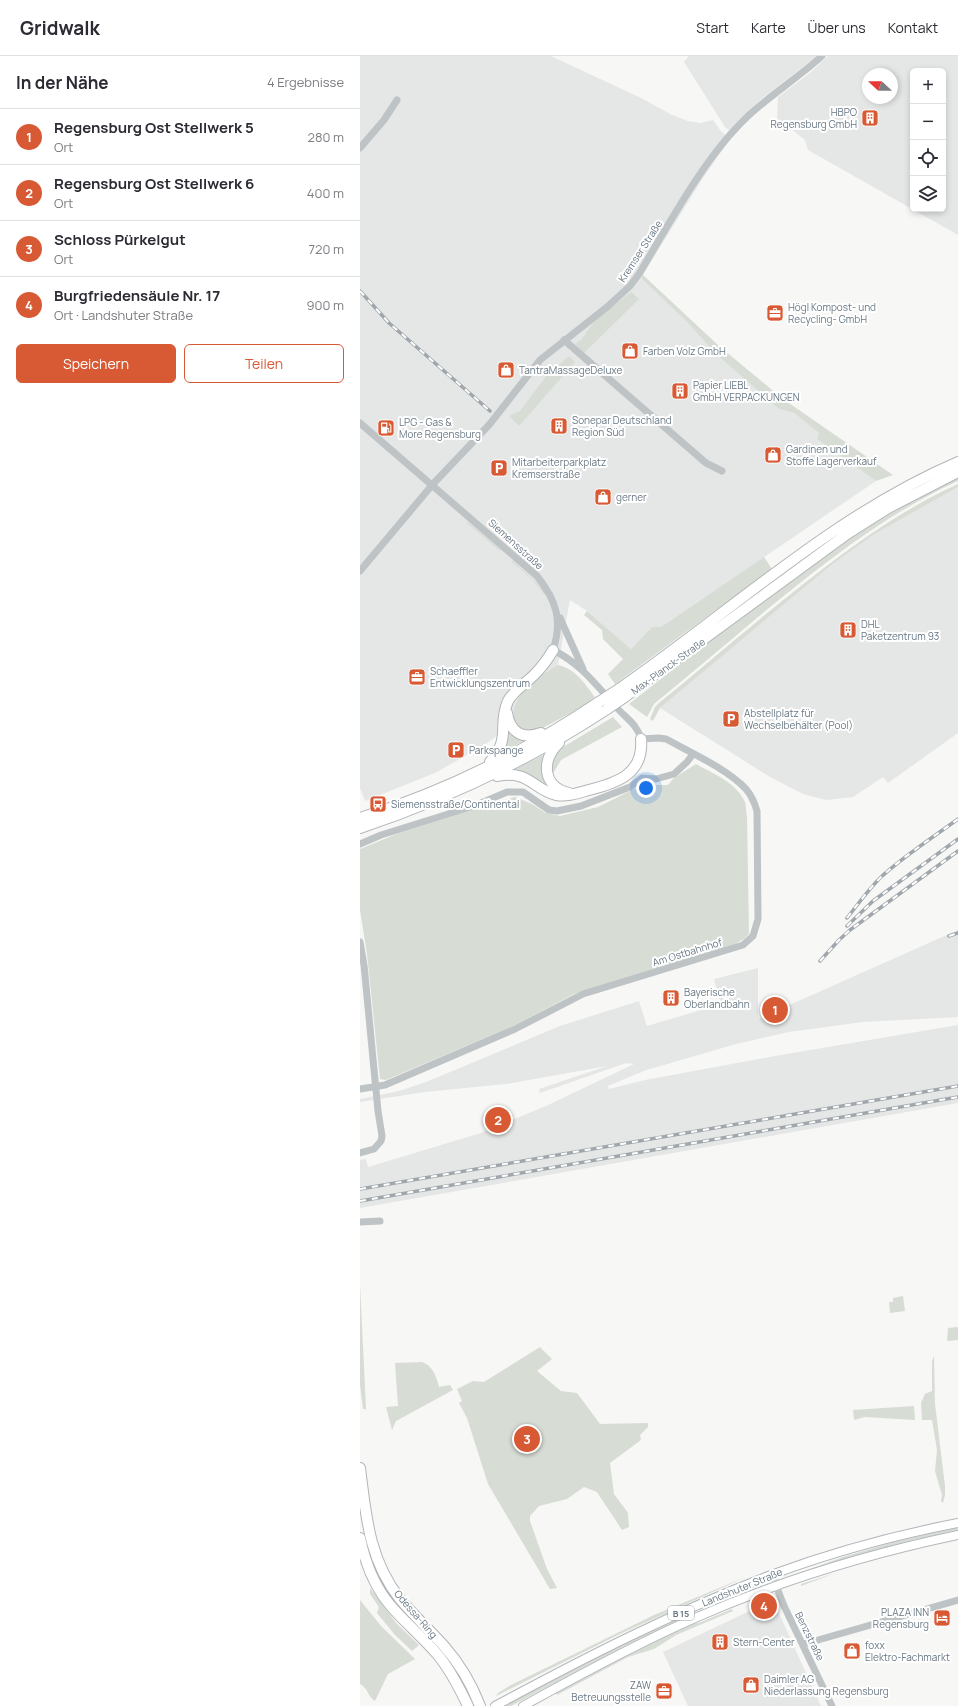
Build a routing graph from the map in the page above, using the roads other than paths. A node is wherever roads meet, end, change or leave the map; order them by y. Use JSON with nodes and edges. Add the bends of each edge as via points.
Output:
{"nodes":[{"id":1,"x":822,"y":56,"type":"edge"},
{"id":2,"x":397,"y":100,"type":"dead end"},
{"id":3,"x":360,"y":148,"type":"edge"},
{"id":4,"x":564,"y":340,"type":"junction"},
{"id":5,"x":360,"y":422,"type":"edge"},
{"id":6,"x":958,"y":462,"type":"edge"},
{"id":7,"x":722,"y":471,"type":"dead end"},
{"id":8,"x":958,"y":472,"type":"edge"},
{"id":9,"x":433,"y":484,"type":"junction"},
{"id":10,"x":360,"y":571,"type":"edge"},
{"id":11,"x":557,"y":613,"type":"junction"},
{"id":12,"x":553,"y":650,"type":"junction"},
{"id":13,"x":584,"y":671,"type":"junction"},
{"id":14,"x":623,"y":693,"type":"junction"},
{"id":15,"x":603,"y":706,"type":"junction"},
{"id":16,"x":506,"y":708,"type":"junction"},
{"id":17,"x":561,"y":726,"type":"junction"},
{"id":18,"x":567,"y":736,"type":"junction"},
{"id":19,"x":641,"y":739,"type":"junction"},
{"id":20,"x":693,"y":754,"type":"junction"},
{"id":21,"x":486,"y":767,"type":"junction"},
{"id":22,"x":489,"y":777,"type":"junction"},
{"id":23,"x":575,"y":794,"type":"junction"},
{"id":24,"x":360,"y":818,"type":"edge"},
{"id":25,"x":360,"y":828,"type":"edge"},
{"id":26,"x":360,"y":844,"type":"edge"},
{"id":27,"x":360,"y":942,"type":"edge"},
{"id":28,"x":376,"y":1086,"type":"junction"},
{"id":29,"x":360,"y":1089,"type":"edge"},
{"id":30,"x":360,"y":1153,"type":"edge"},
{"id":31,"x":360,"y":1222,"type":"edge"},
{"id":32,"x":380,"y":1222,"type":"dead end"},
{"id":33,"x":360,"y":1468,"type":"edge"},
{"id":34,"x":958,"y":1522,"type":"edge"},
{"id":35,"x":958,"y":1535,"type":"edge"},
{"id":36,"x":360,"y":1538,"type":"edge"},
{"id":37,"x":772,"y":1575,"type":"junction"},
{"id":38,"x":777,"y":1586,"type":"junction"},
{"id":39,"x":958,"y":1600,"type":"edge"},
{"id":40,"x":804,"y":1644,"type":"junction"},
{"id":41,"x":468,"y":1706,"type":"edge"},
{"id":42,"x":480,"y":1706,"type":"edge"},
{"id":43,"x":495,"y":1706,"type":"edge"},
{"id":44,"x":522,"y":1706,"type":"edge"},
{"id":45,"x":832,"y":1706,"type":"edge"}],
"edges":[{"from":1,"to":4,"type":"street","name":"Kremser Straße","via":[[762,103],[730,135],[694,184],[630,286],[608,307]]},
{"from":2,"to":3,"type":"street"},
{"from":4,"to":7,"type":"street","via":[[706,463]]},
{"from":4,"to":9,"type":"street","name":"Kremser Straße","via":[[540,360],[489,425]]},
{"from":5,"to":9,"type":"street","name":"Siemensstraße"},
{"from":6,"to":14,"type":"highway","name":"Max-Planck-Straße","via":[[844,524],[801,554]]},
{"from":8,"to":14,"type":"highway","name":"Max-Planck-Straße","via":[[888,508],[848,534]]},
{"from":9,"to":10,"type":"street"},
{"from":9,"to":11,"type":"street","name":"Siemensstraße","via":[[537,576],[548,590]]},
{"from":11,"to":12,"type":"street","name":"Siemensstraße","via":[[557,632]]},
{"from":11,"to":13,"type":"street"},
{"from":12,"to":13,"type":"street"},
{"from":12,"to":16,"type":"highway","via":[[536,674],[509,700]]},
{"from":13,"to":19,"type":"street","via":[[634,724]]},
{"from":14,"to":15,"type":"highway","name":"Max-Planck-Straße","bridge":true},
{"from":15,"to":17,"type":"highway","name":"Max-Planck-Straße"},
{"from":15,"to":18,"type":"highway","name":"Max-Planck-Straße"},
{"from":16,"to":17,"type":"highway","via":[[512,729],[526,737]]},
{"from":16,"to":21,"type":"highway","via":[[503,743]]},
{"from":17,"to":21,"type":"highway","name":"Max-Planck-Straße"},
{"from":18,"to":22,"type":"highway","name":"Max-Planck-Straße"},
{"from":18,"to":23,"type":"highway","via":[[552,750],[546,763],[546,771],[554,786]]},
{"from":19,"to":20,"type":"street","name":"Am Ostbahnhof","via":[[666,739]]},
{"from":19,"to":23,"type":"highway","via":[[641,754],[635,767],[627,775],[615,783]]},
{"from":20,"to":26,"type":"street","via":[[674,774],[656,779],[642,778],[630,787],[581,806],[549,810],[523,792],[506,792],[474,806]]},
{"from":20,"to":28,"type":"street","name":"Am Ostbahnhof","via":[[738,782],[747,790],[755,804],[758,919],[751,939],[743,945],[583,994],[514,1029],[385,1085]]},
{"from":21,"to":24,"type":"highway","name":"Max-Planck-Straße","via":[[431,792]]},
{"from":22,"to":23,"type":"highway","via":[[516,775],[556,795]]},
{"from":22,"to":25,"type":"highway","name":"Max-Planck-Straße","via":[[438,800]]},
{"from":27,"to":28,"type":"street"},
{"from":28,"to":29,"type":"street","name":"Am Ostbahnhof"},
{"from":28,"to":30,"type":"street","via":[[381,1141],[374,1149]]},
{"from":31,"to":32,"type":"street"},
{"from":33,"to":42,"type":"highway","name":"Odessa-Ring","via":[[367,1524],[379,1564],[400,1599],[456,1662]]},
{"from":34,"to":37,"type":"main road","name":"Landshuter Straße","number":"B 15","via":[[866,1544]]},
{"from":35,"to":38,"type":"main road","name":"Landshuter Straße","number":"B 15","via":[[868,1557]]},
{"from":36,"to":41,"type":"highway","name":"Odessa-Ring","via":[[363,1552],[379,1589],[390,1605],[447,1666]]},
{"from":37,"to":38,"type":"street","name":"Benzstraße"},
{"from":37,"to":43,"type":"main road","name":"Landshuter Straße","number":"B 15","via":[[691,1608]]},
{"from":38,"to":40,"type":"street","name":"Benzstraße","via":[[784,1606]]},
{"from":38,"to":44,"type":"main road","name":"Landshuter Straße","number":"B 15","via":[[696,1618],[599,1664]]},
{"from":39,"to":40,"type":"street"},
{"from":40,"to":45,"type":"street","name":"Benzstraße"}]}
